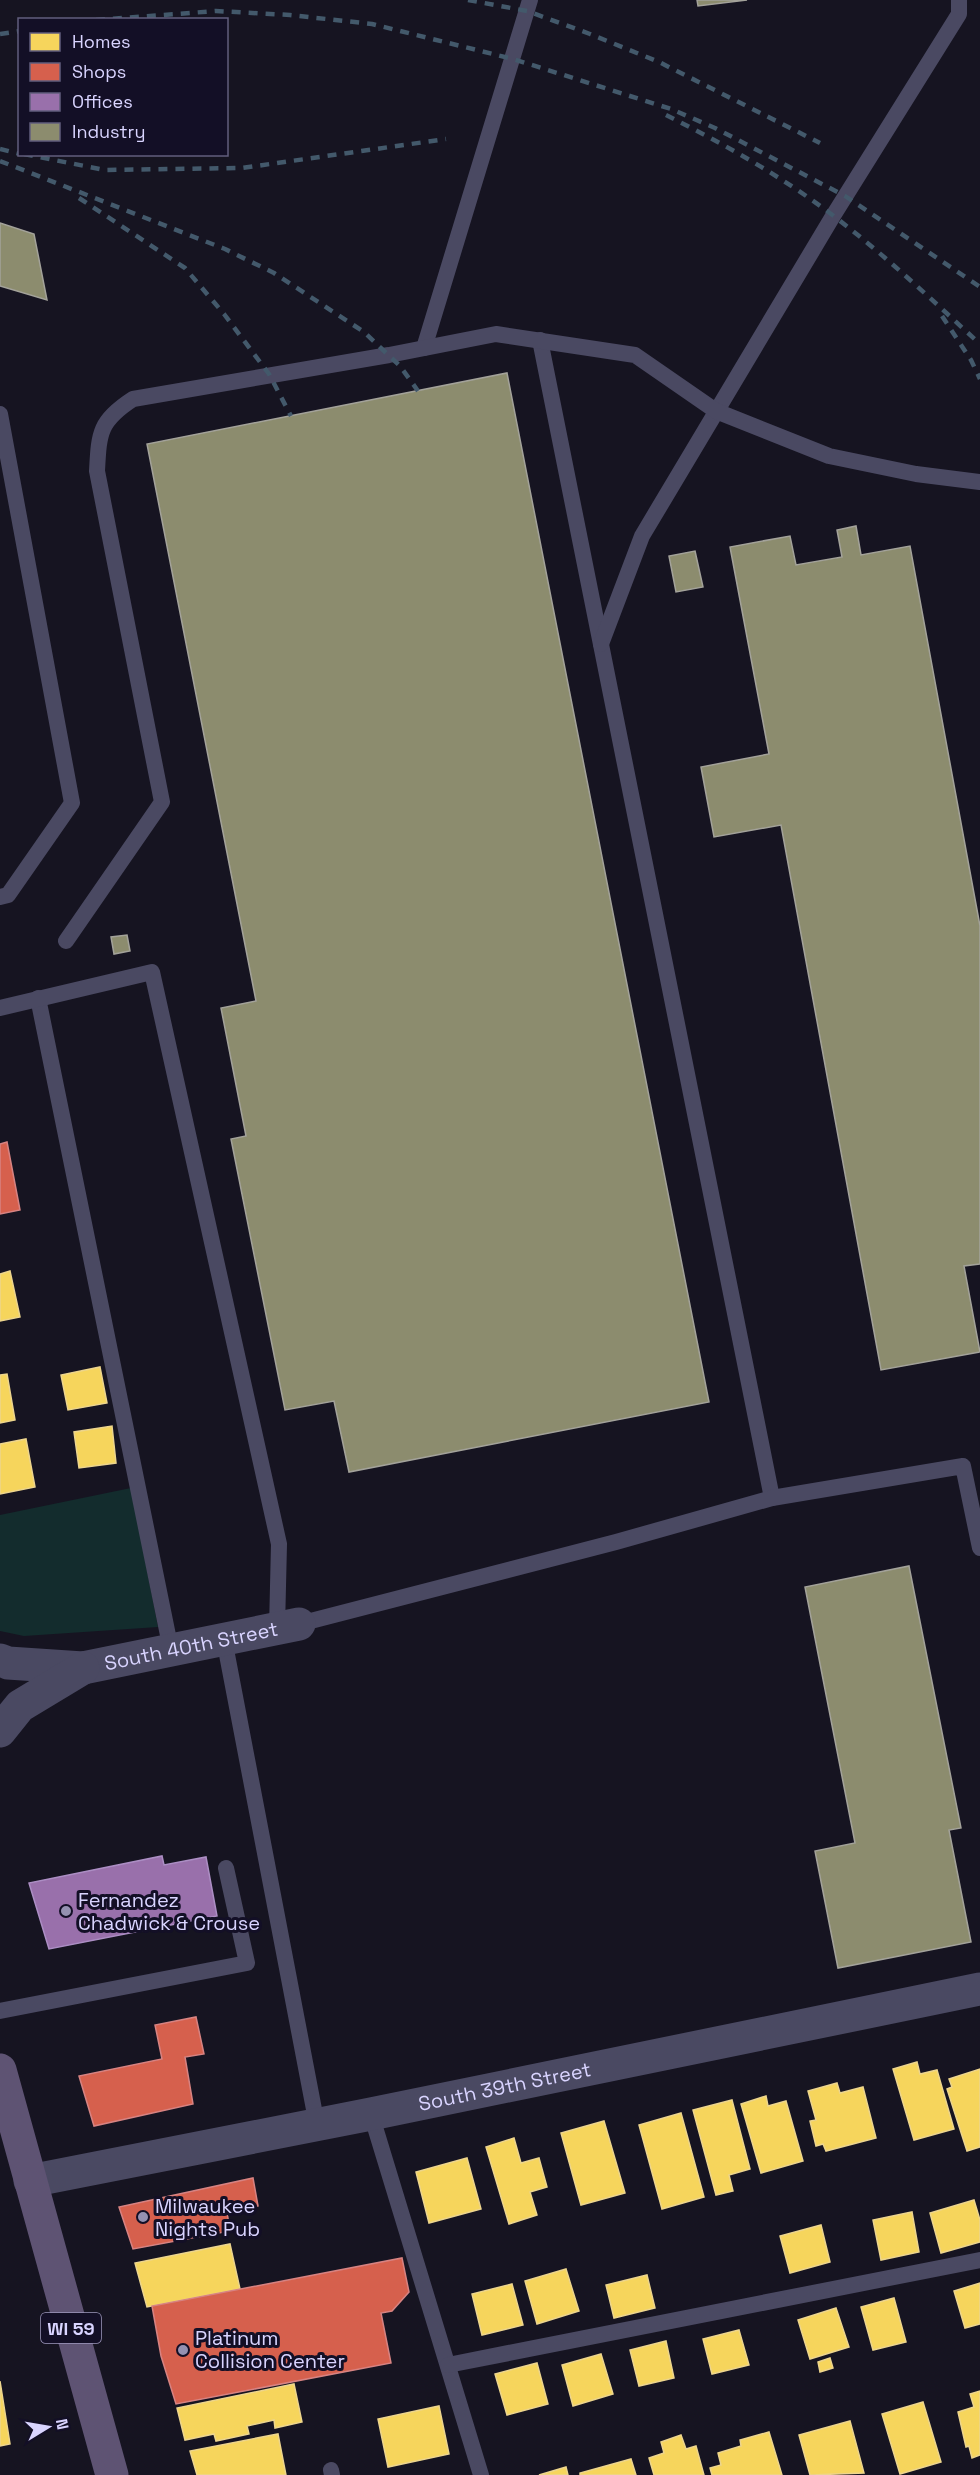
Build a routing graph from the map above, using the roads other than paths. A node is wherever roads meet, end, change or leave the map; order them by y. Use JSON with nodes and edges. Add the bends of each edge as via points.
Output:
{"nodes":[{"id":1,"x":530,"y":0,"type":"edge"},
{"id":2,"x":959,"y":0,"type":"edge"},
{"id":3,"x":540,"y":340,"type":"junction"},
{"id":4,"x":424,"y":348,"type":"junction"},
{"id":5,"x":716,"y":411,"type":"junction"},
{"id":6,"x":0,"y":414,"type":"edge"},
{"id":7,"x":980,"y":482,"type":"edge"},
{"id":8,"x":601,"y":644,"type":"junction"},
{"id":9,"x":0,"y":897,"type":"edge"},
{"id":10,"x":66,"y":941,"type":"dead end"},
{"id":11,"x":38,"y":998,"type":"junction"},
{"id":12,"x":0,"y":1008,"type":"edge"},
{"id":13,"x":772,"y":1498,"type":"junction"},
{"id":14,"x":980,"y":1548,"type":"edge"},
{"id":15,"x":288,"y":1626,"type":"junction"},
{"id":16,"x":224,"y":1639,"type":"junction"},
{"id":17,"x":171,"y":1650,"type":"junction"},
{"id":18,"x":0,"y":1660,"type":"edge"},
{"id":19,"x":83,"y":1668,"type":"junction"},
{"id":20,"x":0,"y":1731,"type":"edge"},
{"id":21,"x":226,"y":1868,"type":"dead end"},
{"id":22,"x":980,"y":1989,"type":"edge"},
{"id":23,"x":0,"y":2011,"type":"edge"},
{"id":24,"x":0,"y":2070,"type":"edge"},
{"id":25,"x":370,"y":2114,"type":"junction"},
{"id":26,"x":317,"y":2125,"type":"junction"},
{"id":27,"x":30,"y":2181,"type":"junction"},
{"id":28,"x":980,"y":2260,"type":"edge"},
{"id":29,"x":447,"y":2366,"type":"junction"},
{"id":30,"x":111,"y":2475,"type":"edge"},
{"id":31,"x":481,"y":2475,"type":"edge"}],
"edges":[{"from":1,"to":4,"type":"lane"},
{"from":2,"to":5,"type":"lane","via":[[959,14]]},
{"from":3,"to":4,"type":"lane","via":[[496,333]]},
{"from":3,"to":5,"type":"lane","via":[[635,355]]},
{"from":3,"to":8,"type":"lane"},
{"from":4,"to":10,"type":"lane","via":[[133,399],[110,414],[99,438],[97,471],[162,802]]},
{"from":5,"to":7,"type":"lane","via":[[829,456]]},
{"from":5,"to":8,"type":"lane","via":[[642,536]]},
{"from":6,"to":9,"type":"lane","via":[[72,803],[8,895]]},
{"from":8,"to":13,"type":"lane"},
{"from":11,"to":12,"type":"lane"},
{"from":11,"to":15,"type":"lane","via":[[152,972],[279,1544]]},
{"from":11,"to":17,"type":"lane"},
{"from":13,"to":14,"type":"lane","via":[[963,1466]]},
{"from":13,"to":15,"type":"lane"},
{"from":15,"to":16,"type":"street","name":"South 40th Street"},
{"from":16,"to":17,"type":"street","name":"South 40th Street"},
{"from":16,"to":26,"type":"lane"},
{"from":17,"to":19,"type":"street","name":"South 40th Street"},
{"from":18,"to":19,"type":"street","name":"South 40th Street","via":[[8,1664]]},
{"from":19,"to":20,"type":"street","name":"South 40th Street","via":[[20,1706]]},
{"from":21,"to":23,"type":"lane","via":[[247,1964]]},
{"from":22,"to":25,"type":"street","name":"South 39th Street"},
{"from":24,"to":27,"type":"main road","number":"WI 59"},
{"from":25,"to":26,"type":"street","name":"South 39th Street"},
{"from":25,"to":29,"type":"lane"},
{"from":26,"to":27,"type":"street","name":"South 39th Street"},
{"from":27,"to":30,"type":"main road","number":"WI 59"},
{"from":28,"to":29,"type":"lane"},
{"from":29,"to":31,"type":"lane"}]}
